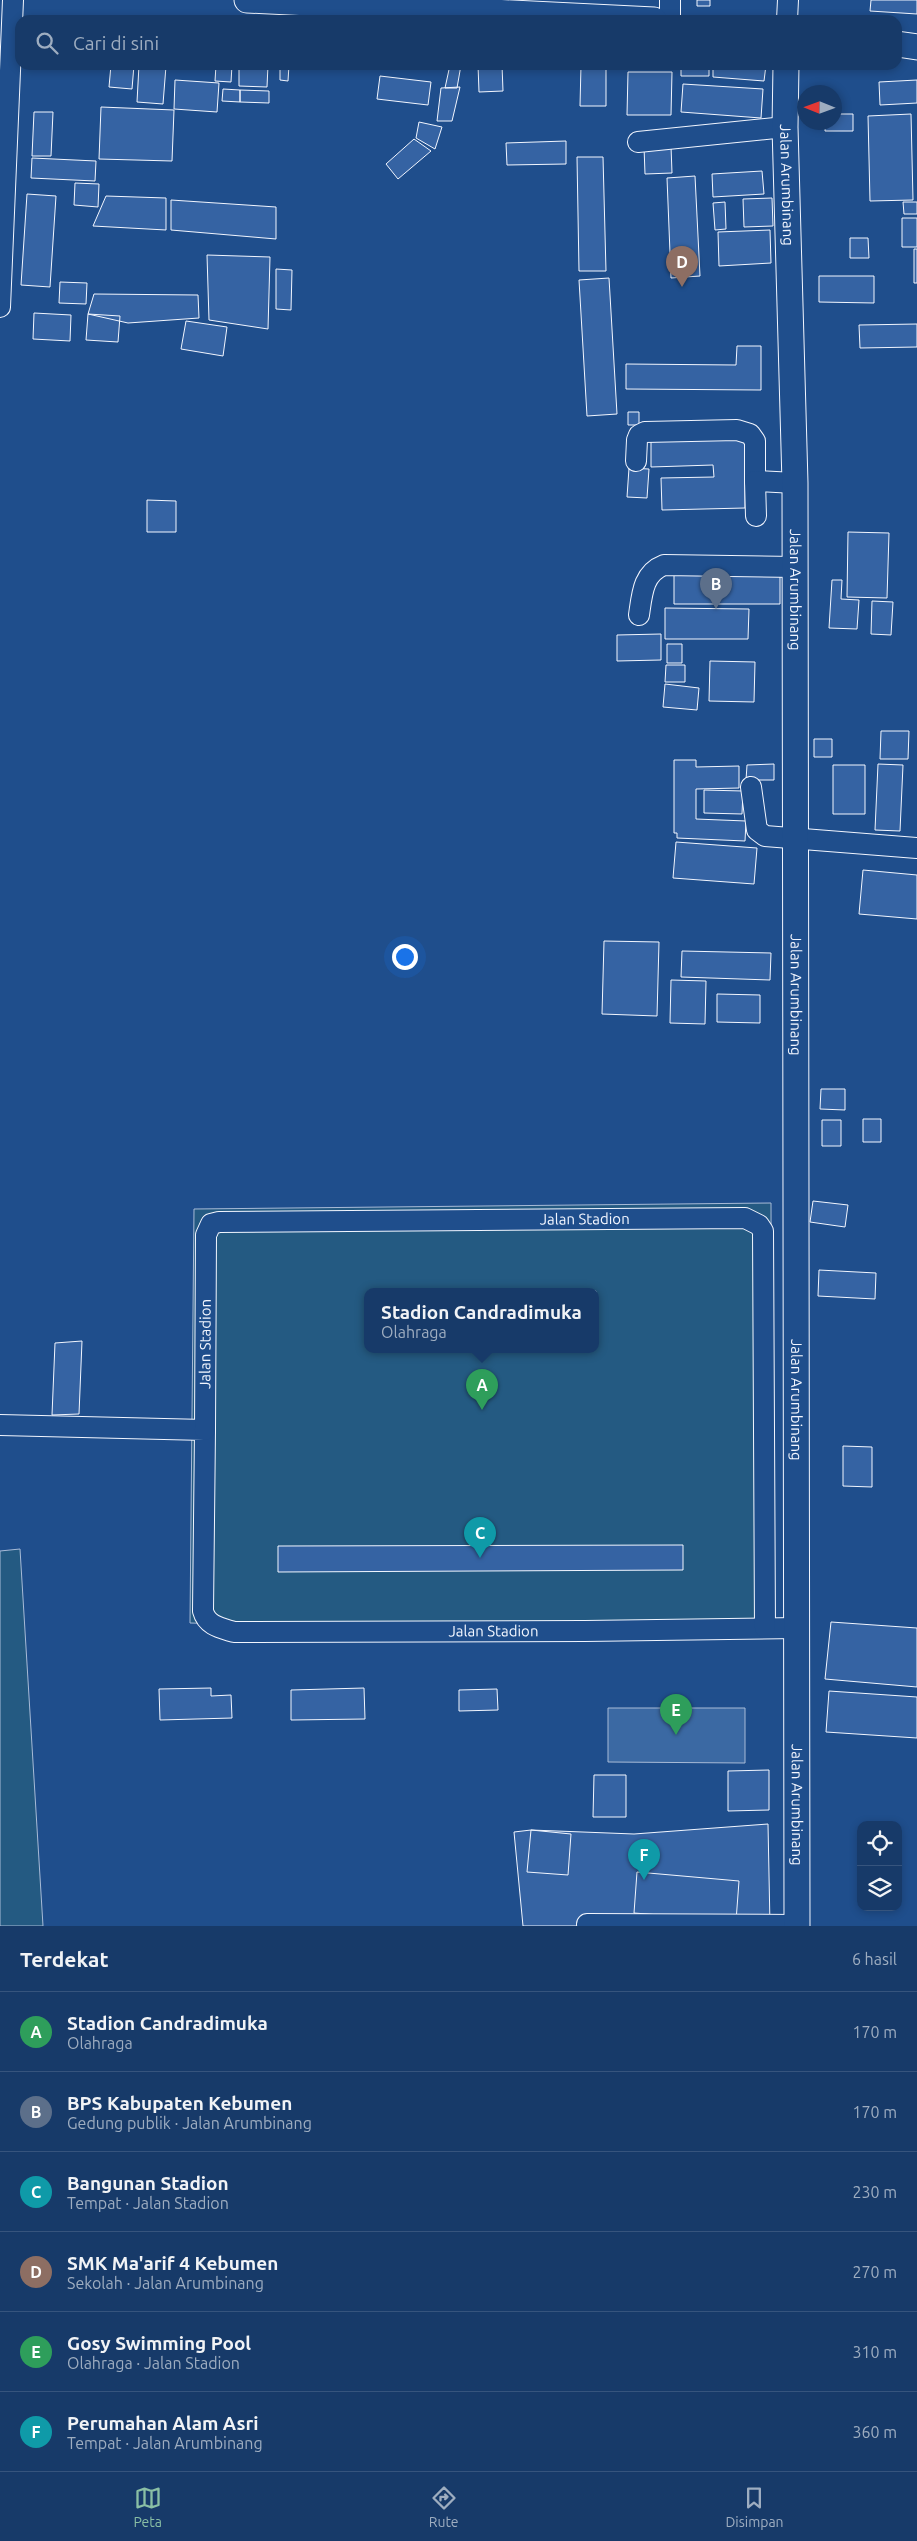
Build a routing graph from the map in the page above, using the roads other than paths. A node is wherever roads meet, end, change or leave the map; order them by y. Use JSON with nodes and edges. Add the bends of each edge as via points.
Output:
{"nodes":[{"id":1,"x":13,"y":0,"type":"edge"},
{"id":2,"x":247,"y":0,"type":"edge"},
{"id":3,"x":670,"y":0,"type":"edge"},
{"id":4,"x":788,"y":0,"type":"edge"},
{"id":5,"x":413,"y":4,"type":"edge"},
{"id":6,"x":579,"y":15,"type":"edge"},
{"id":7,"x":670,"y":15,"type":"edge"},
{"id":8,"x":787,"y":15,"type":"edge"},
{"id":9,"x":902,"y":45,"type":"edge"},
{"id":10,"x":917,"y":47,"type":"edge"},
{"id":11,"x":786,"y":70,"type":"edge"},
{"id":12,"x":785,"y":127,"type":"junction"},
{"id":13,"x":638,"y":142,"type":"dead end"},
{"id":14,"x":0,"y":307,"type":"edge"},
{"id":15,"x":636,"y":461,"type":"dead end"},
{"id":16,"x":755,"y":481,"type":"junction"},
{"id":17,"x":794,"y":484,"type":"junction"},
{"id":18,"x":756,"y":516,"type":"dead end"},
{"id":19,"x":795,"y":567,"type":"junction"},
{"id":20,"x":639,"y":615,"type":"dead end"},
{"id":21,"x":751,"y":787,"type":"dead end"},
{"id":22,"x":795,"y":837,"type":"junction"},
{"id":23,"x":917,"y":848,"type":"edge"},
{"id":24,"x":0,"y":1425,"type":"edge"},
{"id":25,"x":205,"y":1430,"type":"junction"},
{"id":26,"x":765,"y":1628,"type":"junction"},
{"id":27,"x":797,"y":1628,"type":"junction"},
{"id":28,"x":587,"y":1924,"type":"dead end"},
{"id":29,"x":797,"y":1925,"type":"edge"}],
"edges":[{"from":1,"to":14,"type":"street"},
{"from":2,"to":5,"type":"main road"},
{"from":3,"to":7,"type":"street"},
{"from":4,"to":8,"type":"street"},
{"from":5,"to":6,"type":"main road"},
{"from":9,"to":10,"type":"main road"},
{"from":11,"to":12,"type":"main road","name":"Jalan Arumbinang"},
{"from":12,"to":13,"type":"street"},
{"from":12,"to":17,"type":"main road","name":"Jalan Arumbinang"},
{"from":15,"to":16,"type":"street","via":[[637,440],[645,432],[737,430],[750,434],[755,441]]},
{"from":16,"to":17,"type":"street"},
{"from":16,"to":18,"type":"street"},
{"from":17,"to":19,"type":"main road","name":"Jalan Arumbinang"},
{"from":19,"to":20,"type":"street","via":[[664,565],[655,568],[648,576]]},
{"from":19,"to":22,"type":"main road","name":"Jalan Arumbinang"},
{"from":21,"to":22,"type":"street","via":[[757,830],[771,838]]},
{"from":22,"to":23,"type":"street"},
{"from":22,"to":27,"type":"main road","name":"Jalan Arumbinang"},
{"from":24,"to":25,"type":"street"},
{"from":25,"to":26,"type":"street","name":"Jalan Stadion","via":[[203,1611],[212,1625],[234,1632]]},
{"from":25,"to":26,"type":"street","name":"Jalan Stadion","via":[[206,1235],[211,1224],[745,1218],[759,1224],[763,1231]]},
{"from":26,"to":27,"type":"street","name":"Jalan Stadion"},
{"from":27,"to":29,"type":"main road","name":"Jalan Arumbinang"},
{"from":28,"to":29,"type":"street"}]}
